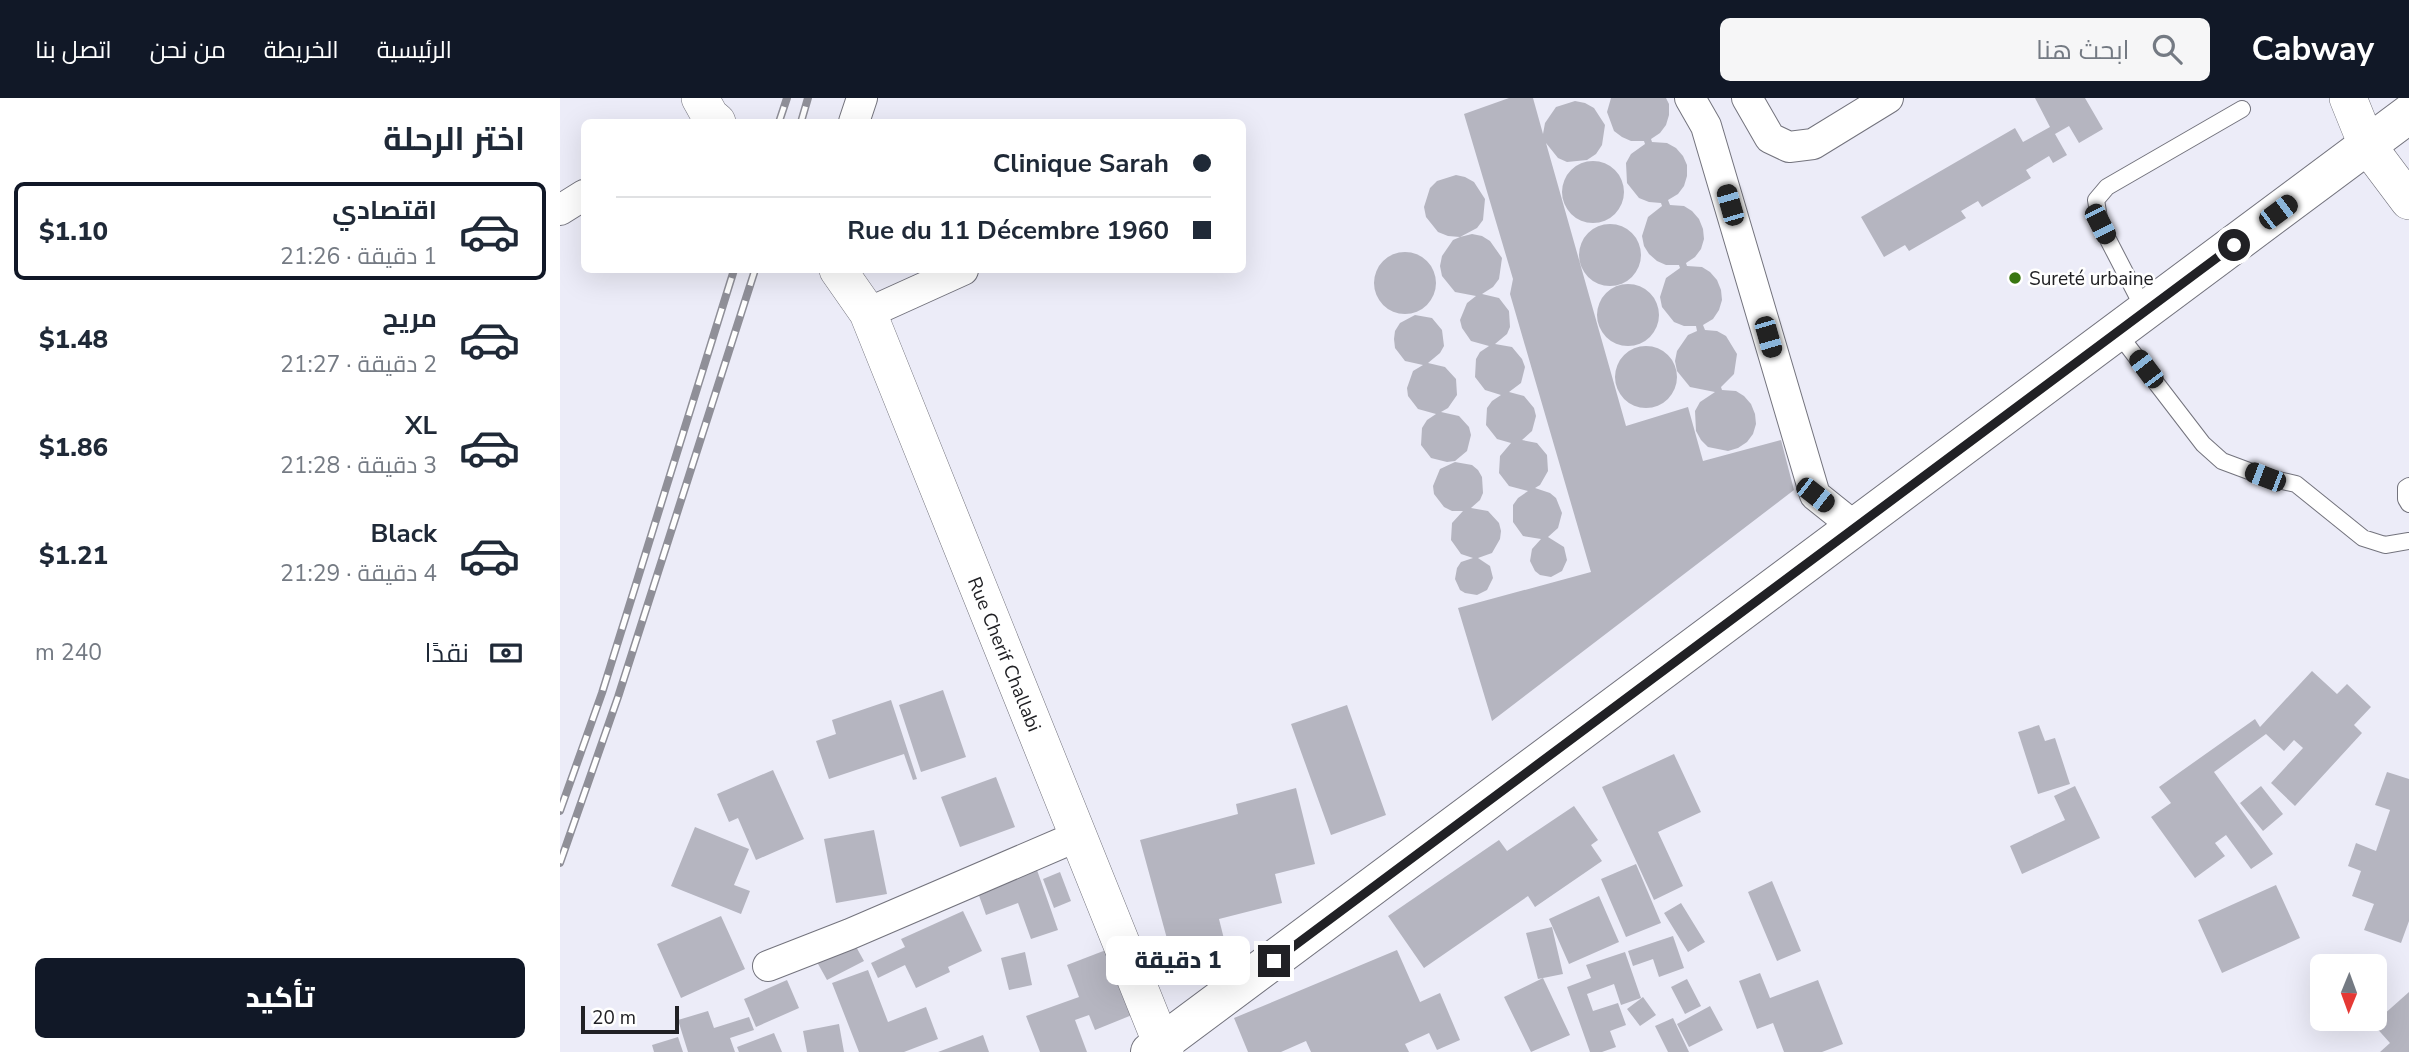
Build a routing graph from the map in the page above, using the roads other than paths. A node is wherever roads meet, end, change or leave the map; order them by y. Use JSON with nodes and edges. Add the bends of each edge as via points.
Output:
{"nodes":[{"id":1,"x":862,"y":98,"type":"edge"},
{"id":2,"x":1690,"y":98,"type":"edge"},
{"id":3,"x":1747,"y":98,"type":"edge"},
{"id":4,"x":1888,"y":98,"type":"edge"},
{"id":5,"x":2348,"y":98,"type":"edge"},
{"id":6,"x":2242,"y":109,"type":"dead end"},
{"id":7,"x":2409,"y":114,"type":"edge"},
{"id":8,"x":855,"y":119,"type":"edge"},
{"id":9,"x":2367,"y":145,"type":"junction"},
{"id":10,"x":581,"y":197,"type":"edge"},
{"id":11,"x":2409,"y":201,"type":"edge"},
{"id":12,"x":560,"y":210,"type":"edge"},
{"id":13,"x":840,"y":273,"type":"edge"},
{"id":14,"x":956,"y":273,"type":"edge"},
{"id":15,"x":868,"y":313,"type":"junction"},
{"id":16,"x":2131,"y":321,"type":"junction"},
{"id":17,"x":2409,"y":486,"type":"edge"},
{"id":18,"x":2409,"y":504,"type":"edge"},
{"id":19,"x":1855,"y":527,"type":"junction"},
{"id":20,"x":2409,"y":541,"type":"edge"},
{"id":21,"x":1078,"y":836,"type":"junction"},
{"id":22,"x":768,"y":966,"type":"dead end"},
{"id":23,"x":1159,"y":1049,"type":"edge"}],
"edges":[{"from":1,"to":8,"type":"street"},
{"from":2,"to":19,"type":"street","via":[[1706,126],[1815,495]]},
{"from":3,"to":4,"type":"street","via":[[1770,138],[1790,147],[1813,144]]},
{"from":5,"to":9,"type":"street"},
{"from":6,"to":16,"type":"lane","via":[[2106,187],[2096,200]]},
{"from":7,"to":9,"type":"main road"},
{"from":9,"to":11,"type":"street"},
{"from":9,"to":16,"type":"main road"},
{"from":10,"to":12,"type":"street"},
{"from":13,"to":15,"type":"street","name":"Rue Cherif Challabi"},
{"from":14,"to":15,"type":"street"},
{"from":15,"to":21,"type":"street","name":"Rue Cherif Challabi"},
{"from":16,"to":19,"type":"main road"},
{"from":16,"to":20,"type":"lane","via":[[2203,444],[2222,461],[2297,484],[2363,538],[2385,545]]},
{"from":17,"to":18,"type":"lane"},
{"from":19,"to":23,"type":"main road"},
{"from":21,"to":22,"type":"street"},
{"from":21,"to":23,"type":"street","name":"Rue Cherif Challabi"}]}
